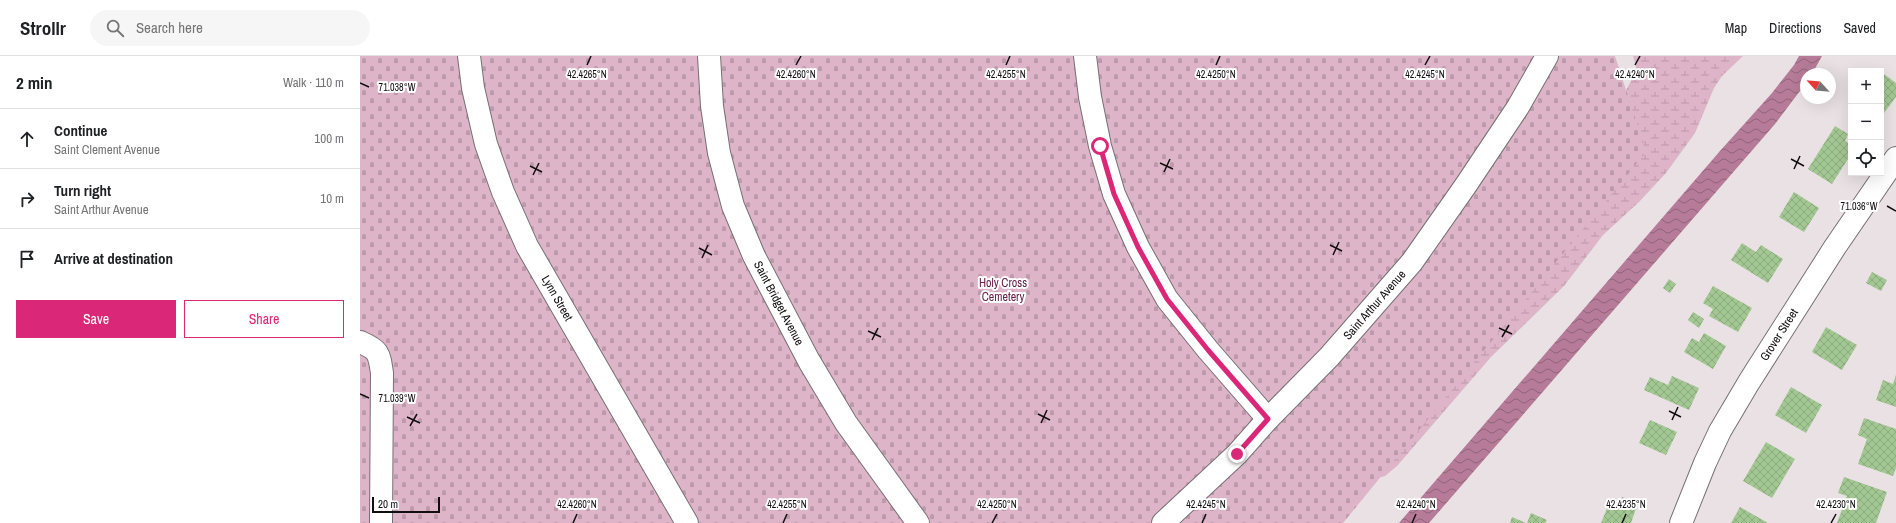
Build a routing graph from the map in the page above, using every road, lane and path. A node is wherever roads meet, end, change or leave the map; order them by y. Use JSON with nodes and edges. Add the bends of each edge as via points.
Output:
{"nodes":[{"id":1,"x":469,"y":56,"type":"edge"},
{"id":2,"x":709,"y":56,"type":"edge"},
{"id":3,"x":1084,"y":56,"type":"edge"},
{"id":4,"x":1547,"y":56,"type":"edge"},
{"id":5,"x":1896,"y":158,"type":"edge"},
{"id":6,"x":360,"y":342,"type":"edge"},
{"id":7,"x":1268,"y":419,"type":"junction"},
{"id":8,"x":381,"y":523,"type":"edge"},
{"id":9,"x":687,"y":523,"type":"edge"},
{"id":10,"x":918,"y":523,"type":"edge"},
{"id":11,"x":1162,"y":523,"type":"edge"},
{"id":12,"x":1681,"y":523,"type":"edge"}],
"edges":[{"from":1,"to":9,"type":"main road","name":"Lynn Street","via":[[473,88],[486,144],[503,192],[527,246]]},
{"from":2,"to":10,"type":"main road","name":"Saint Bridget Avenue","via":[[712,106],[719,153],[734,206],[754,256],[808,362],[846,423]]},
{"from":3,"to":7,"type":"main road","via":[[1102,153],[1114,194],[1138,247],[1167,299]]},
{"from":4,"to":7,"type":"main road","name":"Saint Arthur Avenue","via":[[1518,106],[1412,262],[1330,357]]},
{"from":5,"to":12,"type":"main road","name":"Grover Street","via":[[1835,247],[1734,407],[1705,463]]},
{"from":6,"to":8,"type":"main road","via":[[372,347],[379,354],[382,373]]},
{"from":7,"to":11,"type":"main road","name":"Saint Arthur Avenue","via":[[1237,454]]}]}
